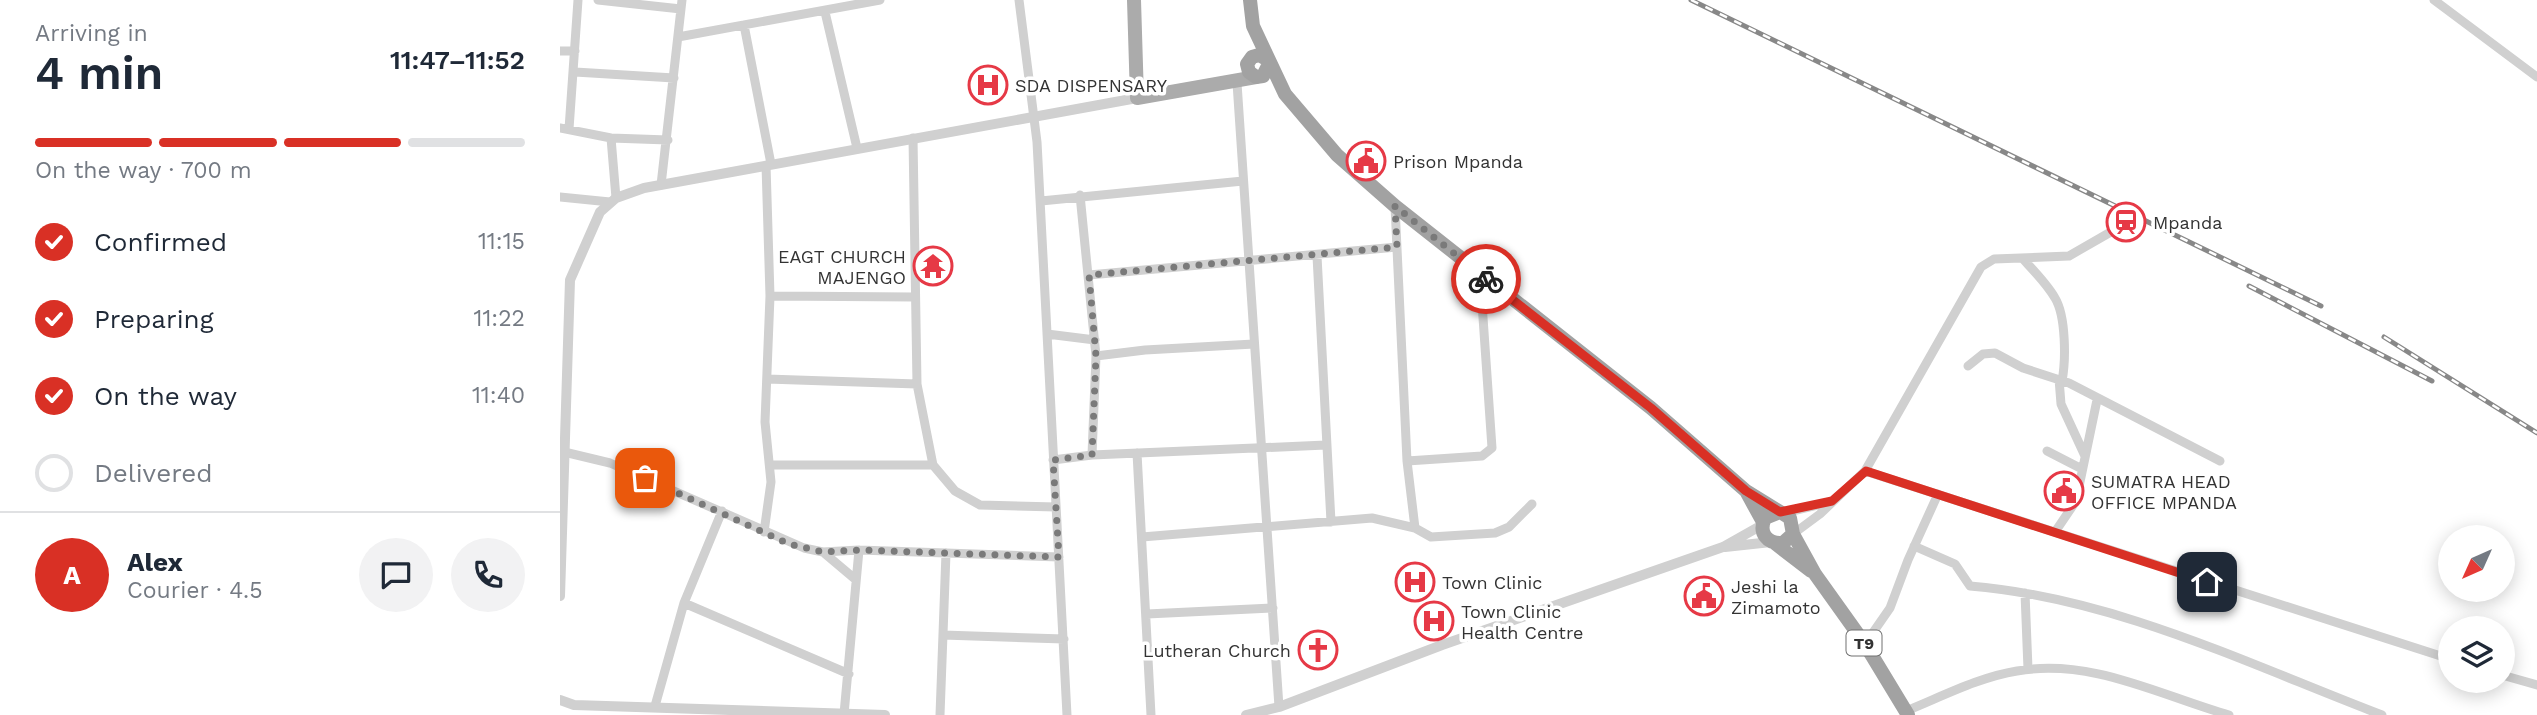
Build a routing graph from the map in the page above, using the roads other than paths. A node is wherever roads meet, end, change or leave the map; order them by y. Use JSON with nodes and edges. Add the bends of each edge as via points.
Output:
{"nodes":[{"id":1,"x":578,"y":0,"type":"edge"},
{"id":2,"x":598,"y":0,"type":"edge"},
{"id":3,"x":880,"y":0,"type":"edge"},
{"id":4,"x":1018,"y":0,"type":"edge"},
{"id":5,"x":1134,"y":0,"type":"edge"},
{"id":6,"x":1250,"y":0,"type":"edge"},
{"id":7,"x":2434,"y":0,"type":"edge"},
{"id":8,"x":681,"y":4,"type":"edge"},
{"id":9,"x":825,"y":12,"type":"junction"},
{"id":10,"x":744,"y":25,"type":"junction"},
{"id":11,"x":1253,"y":26,"type":"junction"},
{"id":12,"x":678,"y":37,"type":"junction"},
{"id":13,"x":560,"y":51,"type":"edge"},
{"id":14,"x":575,"y":51,"type":"junction"},
{"id":15,"x":1248,"y":62,"type":"junction"},
{"id":16,"x":1268,"y":62,"type":"junction"},
{"id":17,"x":575,"y":72,"type":"junction"},
{"id":18,"x":1258,"y":77,"type":"junction"},
{"id":19,"x":2537,"y":77,"type":"edge"},
{"id":20,"x":674,"y":78,"type":"junction"},
{"id":21,"x":1230,"y":83,"type":"junction"},
{"id":22,"x":1285,"y":94,"type":"junction"},
{"id":23,"x":1136,"y":98,"type":"junction"},
{"id":24,"x":1035,"y":116,"type":"junction"},
{"id":25,"x":564,"y":129,"type":"edge"},
{"id":26,"x":611,"y":138,"type":"junction"},
{"id":27,"x":913,"y":138,"type":"junction"},
{"id":28,"x":668,"y":140,"type":"junction"},
{"id":29,"x":857,"y":148,"type":"junction"},
{"id":30,"x":768,"y":165,"type":"junction"},
{"id":31,"x":1244,"y":181,"type":"junction"},
{"id":32,"x":661,"y":185,"type":"junction"},
{"id":33,"x":1080,"y":195,"type":"junction"},
{"id":34,"x":560,"y":197,"type":"edge"},
{"id":35,"x":612,"y":200,"type":"junction"},
{"id":36,"x":1041,"y":201,"type":"junction"},
{"id":37,"x":1395,"y":206,"type":"junction"},
{"id":38,"x":2109,"y":233,"type":"dead end"},
{"id":39,"x":1397,"y":247,"type":"junction"},
{"id":40,"x":1317,"y":256,"type":"junction"},
{"id":41,"x":2023,"y":259,"type":"junction"},
{"id":42,"x":1248,"y":260,"type":"junction"},
{"id":43,"x":1480,"y":274,"type":"junction"},
{"id":44,"x":1089,"y":275,"type":"junction"},
{"id":45,"x":565,"y":279,"type":"edge"},
{"id":46,"x":770,"y":296,"type":"junction"},
{"id":47,"x":914,"y":298,"type":"junction"},
{"id":48,"x":1047,"y":334,"type":"junction"},
{"id":49,"x":1095,"y":340,"type":"junction"},
{"id":50,"x":1254,"y":344,"type":"junction"},
{"id":51,"x":1096,"y":356,"type":"junction"},
{"id":52,"x":1968,"y":366,"type":"dead end"},
{"id":53,"x":766,"y":379,"type":"junction"},
{"id":54,"x":2061,"y":380,"type":"junction"},
{"id":55,"x":917,"y":384,"type":"junction"},
{"id":56,"x":2097,"y":400,"type":"junction"},
{"id":57,"x":1326,"y":445,"type":"junction"},
{"id":58,"x":1260,"y":447,"type":"junction"},
{"id":59,"x":2047,"y":451,"type":"dead end"},
{"id":60,"x":563,"y":452,"type":"edge"},
{"id":61,"x":1137,"y":453,"type":"junction"},
{"id":62,"x":1092,"y":455,"type":"junction"},
{"id":63,"x":2085,"y":456,"type":"junction"},
{"id":64,"x":1053,"y":460,"type":"junction"},
{"id":65,"x":1407,"y":461,"type":"junction"},
{"id":66,"x":2220,"y":461,"type":"dead end"},
{"id":67,"x":770,"y":465,"type":"junction"},
{"id":68,"x":933,"y":465,"type":"junction"},
{"id":69,"x":2082,"y":469,"type":"junction"},
{"id":70,"x":1866,"y":471,"type":"junction"},
{"id":71,"x":1746,"y":491,"type":"junction"},
{"id":72,"x":1938,"y":494,"type":"junction"},
{"id":73,"x":1832,"y":501,"type":"junction"},
{"id":74,"x":1532,"y":503,"type":"dead end"},
{"id":75,"x":1056,"y":507,"type":"junction"},
{"id":76,"x":722,"y":511,"type":"junction"},
{"id":77,"x":1783,"y":512,"type":"junction"},
{"id":78,"x":1331,"y":522,"type":"junction"},
{"id":79,"x":1762,"y":523,"type":"junction"},
{"id":80,"x":1415,"y":528,"type":"junction"},
{"id":81,"x":1266,"y":529,"type":"junction"},
{"id":82,"x":764,"y":532,"type":"junction"},
{"id":83,"x":2056,"y":532,"type":"junction"},
{"id":84,"x":1793,"y":534,"type":"junction"},
{"id":85,"x":1142,"y":537,"type":"junction"},
{"id":86,"x":1773,"y":543,"type":"junction"},
{"id":87,"x":1914,"y":546,"type":"junction"},
{"id":88,"x":1724,"y":547,"type":"junction"},
{"id":89,"x":859,"y":550,"type":"junction"},
{"id":90,"x":823,"y":552,"type":"junction"},
{"id":91,"x":946,"y":553,"type":"junction"},
{"id":92,"x":1059,"y":557,"type":"junction"},
{"id":93,"x":1815,"y":574,"type":"junction"},
{"id":94,"x":855,"y":579,"type":"junction"},
{"id":95,"x":560,"y":580,"type":"edge"},
{"id":96,"x":2025,"y":593,"type":"junction"},
{"id":97,"x":560,"y":596,"type":"edge"},
{"id":98,"x":684,"y":603,"type":"junction"},
{"id":99,"x":1273,"y":608,"type":"junction"},
{"id":100,"x":1147,"y":614,"type":"junction"},
{"id":101,"x":943,"y":635,"type":"junction"},
{"id":102,"x":1064,"y":639,"type":"junction"},
{"id":103,"x":1865,"y":644,"type":"junction"},
{"id":104,"x":2438,"y":655,"type":"edge"},
{"id":105,"x":2028,"y":669,"type":"junction"},
{"id":106,"x":849,"y":674,"type":"junction"},
{"id":107,"x":2515,"y":679,"type":"edge"},
{"id":108,"x":2537,"y":685,"type":"edge"},
{"id":109,"x":560,"y":700,"type":"edge"},
{"id":110,"x":574,"y":705,"type":"junction"},
{"id":111,"x":655,"y":706,"type":"junction"},
{"id":112,"x":1279,"y":707,"type":"junction"},
{"id":113,"x":560,"y":711,"type":"edge"},
{"id":114,"x":1907,"y":713,"type":"edge"},
{"id":115,"x":844,"y":714,"type":"edge"},
{"id":116,"x":885,"y":715,"type":"edge"},
{"id":117,"x":940,"y":715,"type":"edge"},
{"id":118,"x":1067,"y":715,"type":"edge"},
{"id":119,"x":1151,"y":715,"type":"edge"},
{"id":120,"x":1246,"y":715,"type":"edge"},
{"id":121,"x":2229,"y":715,"type":"edge"},
{"id":122,"x":2382,"y":715,"type":"edge"}],
"edges":[{"from":1,"to":14,"type":"street"},
{"from":2,"to":8,"type":"street"},
{"from":3,"to":9,"type":"street"},
{"from":4,"to":24,"type":"street"},
{"from":5,"to":23,"type":"main road"},
{"from":6,"to":11,"type":"highway","number":"T9"},
{"from":7,"to":19,"type":"street"},
{"from":8,"to":12,"type":"street"},
{"from":9,"to":10,"type":"street"},
{"from":9,"to":29,"type":"street"},
{"from":10,"to":12,"type":"street"},
{"from":10,"to":30,"type":"street"},
{"from":11,"to":15,"type":"highway","number":"T9"},
{"from":11,"to":16,"type":"highway","number":"T9"},
{"from":12,"to":20,"type":"street"},
{"from":13,"to":14,"type":"street"},
{"from":14,"to":17,"type":"street"},
{"from":15,"to":16,"type":"highway","via":[[1259,55]]},
{"from":15,"to":18,"type":"highway","number":"T9","via":[[1249,72]]},
{"from":15,"to":21,"type":"main road"},
{"from":16,"to":18,"type":"highway","via":[[1266,74]]},
{"from":16,"to":22,"type":"highway","number":"T9"},
{"from":17,"to":20,"type":"street"},
{"from":17,"to":25,"type":"street"},
{"from":18,"to":21,"type":"main road"},
{"from":18,"to":22,"type":"highway","number":"T9"},
{"from":20,"to":28,"type":"street"},
{"from":21,"to":23,"type":"main road"},
{"from":21,"to":31,"type":"street"},
{"from":22,"to":37,"type":"highway","number":"T9","via":[[1336,155]]},
{"from":23,"to":24,"type":"street"},
{"from":24,"to":27,"type":"street"},
{"from":24,"to":36,"type":"street"},
{"from":25,"to":26,"type":"street"},
{"from":26,"to":28,"type":"street"},
{"from":26,"to":35,"type":"street"},
{"from":27,"to":29,"type":"street"},
{"from":27,"to":47,"type":"street"},
{"from":28,"to":32,"type":"street"},
{"from":29,"to":30,"type":"street"},
{"from":30,"to":32,"type":"street"},
{"from":30,"to":46,"type":"street"},
{"from":31,"to":33,"type":"street"},
{"from":31,"to":42,"type":"street"},
{"from":32,"to":35,"type":"street"},
{"from":33,"to":36,"type":"street"},
{"from":33,"to":44,"type":"street"},
{"from":34,"to":35,"type":"street"},
{"from":35,"to":45,"type":"street","via":[[594,223]]},
{"from":36,"to":48,"type":"street"},
{"from":37,"to":39,"type":"street"},
{"from":37,"to":43,"type":"highway","number":"T9"},
{"from":38,"to":41,"type":"street","via":[[2069,256]]},
{"from":39,"to":40,"type":"street"},
{"from":39,"to":65,"type":"street"},
{"from":40,"to":42,"type":"street"},
{"from":40,"to":57,"type":"street"},
{"from":41,"to":54,"type":"street","via":[[2056,299],[2060,311],[2065,362]]},
{"from":41,"to":70,"type":"street","via":[[1994,259],[1981,267]]},
{"from":42,"to":44,"type":"street"},
{"from":42,"to":50,"type":"street"},
{"from":43,"to":65,"type":"street","via":[[1492,448],[1482,456]]},
{"from":43,"to":71,"type":"highway","number":"T9","via":[[1651,408]]},
{"from":44,"to":49,"type":"street"},
{"from":45,"to":60,"type":"street"},
{"from":46,"to":47,"type":"street"},
{"from":46,"to":53,"type":"street"},
{"from":47,"to":55,"type":"street"},
{"from":48,"to":49,"type":"street"},
{"from":48,"to":64,"type":"street"},
{"from":49,"to":51,"type":"street"},
{"from":50,"to":51,"type":"street"},
{"from":50,"to":58,"type":"street"},
{"from":51,"to":62,"type":"street"},
{"from":52,"to":54,"type":"street","via":[[1983,354],[1995,353]]},
{"from":53,"to":55,"type":"street"},
{"from":53,"to":67,"type":"street"},
{"from":54,"to":56,"type":"street"},
{"from":54,"to":63,"type":"street","via":[[2061,404]]},
{"from":55,"to":68,"type":"street"},
{"from":56,"to":63,"type":"street"},
{"from":56,"to":66,"type":"street"},
{"from":57,"to":58,"type":"street"},
{"from":57,"to":78,"type":"street"},
{"from":58,"to":61,"type":"street"},
{"from":58,"to":81,"type":"street"},
{"from":59,"to":69,"type":"street"},
{"from":60,"to":76,"type":"street","via":[[610,463]]},
{"from":60,"to":95,"type":"street"},
{"from":61,"to":62,"type":"street"},
{"from":61,"to":85,"type":"street"},
{"from":62,"to":64,"type":"street"},
{"from":63,"to":69,"type":"street"},
{"from":64,"to":75,"type":"street"},
{"from":65,"to":80,"type":"street"},
{"from":67,"to":68,"type":"street"},
{"from":67,"to":82,"type":"street"},
{"from":68,"to":75,"type":"street","via":[[955,491],[980,505]]},
{"from":69,"to":83,"type":"street","via":[[2076,501]]},
{"from":70,"to":72,"type":"street"},
{"from":70,"to":73,"type":"street"},
{"from":71,"to":77,"type":"highway","number":"T9"},
{"from":71,"to":79,"type":"highway","number":"T9"},
{"from":72,"to":83,"type":"street"},
{"from":72,"to":87,"type":"street"},
{"from":73,"to":77,"type":"street"},
{"from":73,"to":84,"type":"street"},
{"from":74,"to":80,"type":"street","via":[[1509,527],[1495,533],[1431,537]]},
{"from":75,"to":92,"type":"street"},
{"from":76,"to":82,"type":"street"},
{"from":76,"to":98,"type":"street"},
{"from":77,"to":79,"type":"highway","via":[[1768,515]]},
{"from":77,"to":84,"type":"highway","number":"T9","via":[[1793,523]]},
{"from":78,"to":80,"type":"street","via":[[1372,518]]},
{"from":78,"to":81,"type":"street"},
{"from":79,"to":86,"type":"highway","number":"T9","via":[[1765,538]]},
{"from":79,"to":88,"type":"street"},
{"from":81,"to":85,"type":"street"},
{"from":81,"to":99,"type":"street"},
{"from":82,"to":90,"type":"street"},
{"from":83,"to":104,"type":"street"},
{"from":84,"to":86,"type":"highway","via":[[1789,540]]},
{"from":84,"to":93,"type":"highway","number":"T9"},
{"from":85,"to":100,"type":"street"},
{"from":86,"to":88,"type":"street"},
{"from":86,"to":93,"type":"highway","number":"T9"},
{"from":87,"to":96,"type":"street","via":[[1955,564],[1970,586]]},
{"from":87,"to":103,"type":"street","via":[[1885,619]]},
{"from":88,"to":112,"type":"street"},
{"from":89,"to":90,"type":"street"},
{"from":89,"to":91,"type":"street"},
{"from":89,"to":94,"type":"street"},
{"from":90,"to":94,"type":"street"},
{"from":91,"to":92,"type":"street"},
{"from":91,"to":101,"type":"street"},
{"from":92,"to":102,"type":"street"},
{"from":93,"to":103,"type":"highway","number":"T9"},
{"from":94,"to":106,"type":"street"},
{"from":95,"to":97,"type":"street"},
{"from":96,"to":105,"type":"street"},
{"from":96,"to":122,"type":"street","via":[[2207,645]]},
{"from":98,"to":106,"type":"street"},
{"from":98,"to":111,"type":"street"},
{"from":99,"to":100,"type":"street"},
{"from":99,"to":112,"type":"street"},
{"from":100,"to":119,"type":"street"},
{"from":101,"to":102,"type":"street"},
{"from":101,"to":117,"type":"street"},
{"from":102,"to":118,"type":"street"},
{"from":103,"to":114,"type":"highway","number":"T9"},
{"from":105,"to":114,"type":"street","via":[[1991,677]]},
{"from":105,"to":121,"type":"street","via":[[2108,674]]},
{"from":106,"to":115,"type":"street"},
{"from":107,"to":108,"type":"street"},
{"from":109,"to":110,"type":"street"},
{"from":110,"to":111,"type":"street"},
{"from":110,"to":113,"type":"street"},
{"from":111,"to":115,"type":"street"},
{"from":112,"to":120,"type":"street"},
{"from":115,"to":116,"type":"street"}]}
